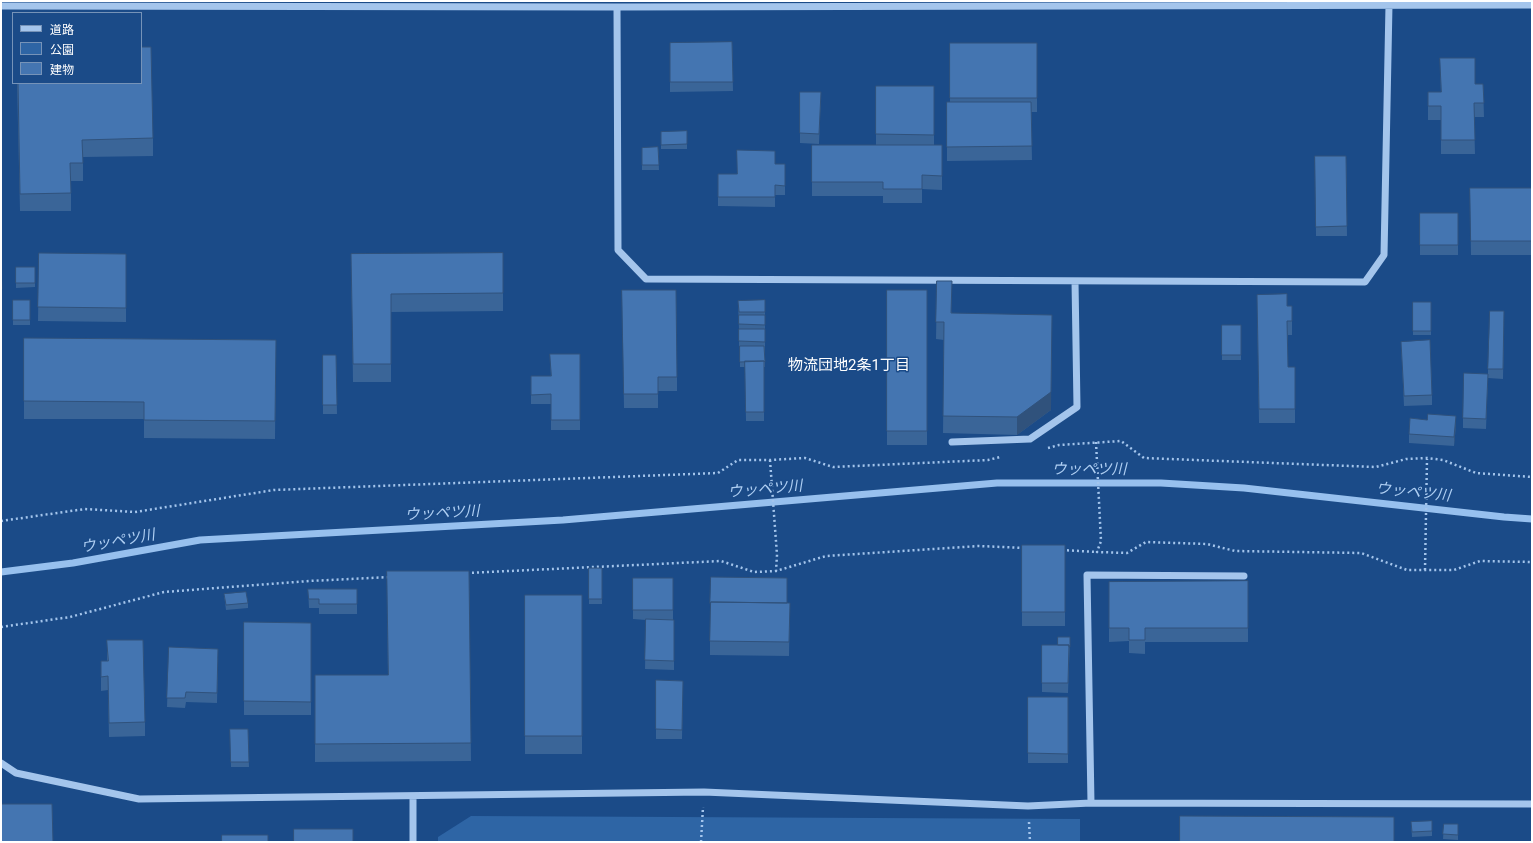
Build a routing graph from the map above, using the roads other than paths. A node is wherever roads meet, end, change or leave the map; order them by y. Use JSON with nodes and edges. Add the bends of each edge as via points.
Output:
{"nodes":[{"id":1,"x":1389,"y":5,"type":"junction"},
{"id":2,"x":1532,"y":5,"type":"edge"},
{"id":3,"x":1,"y":6,"type":"edge"},
{"id":4,"x":617,"y":8,"type":"junction"},
{"id":5,"x":1075,"y":280,"type":"junction"},
{"id":6,"x":952,"y":442,"type":"dead end"},
{"id":7,"x":1244,"y":576,"type":"dead end"},
{"id":8,"x":1,"y":762,"type":"edge"},
{"id":9,"x":413,"y":796,"type":"junction"},
{"id":10,"x":1091,"y":803,"type":"junction"},
{"id":11,"x":1532,"y":804,"type":"edge"},
{"id":12,"x":413,"y":842,"type":"edge"}],
"edges":[{"from":1,"to":2,"type":"street"},
{"from":1,"to":4,"type":"street"},
{"from":1,"to":5,"type":"street","via":[[1384,255],[1365,282]]},
{"from":3,"to":4,"type":"street"},
{"from":4,"to":5,"type":"street","via":[[618,250],[646,279]]},
{"from":5,"to":6,"type":"street","via":[[1077,407],[1030,439]]},
{"from":7,"to":10,"type":"street","via":[[1087,575]]},
{"from":8,"to":9,"type":"street","via":[[16,773],[139,799]]},
{"from":9,"to":10,"type":"street","via":[[704,792],[1028,806]]},
{"from":9,"to":12,"type":"street"},
{"from":10,"to":11,"type":"street"}]}
